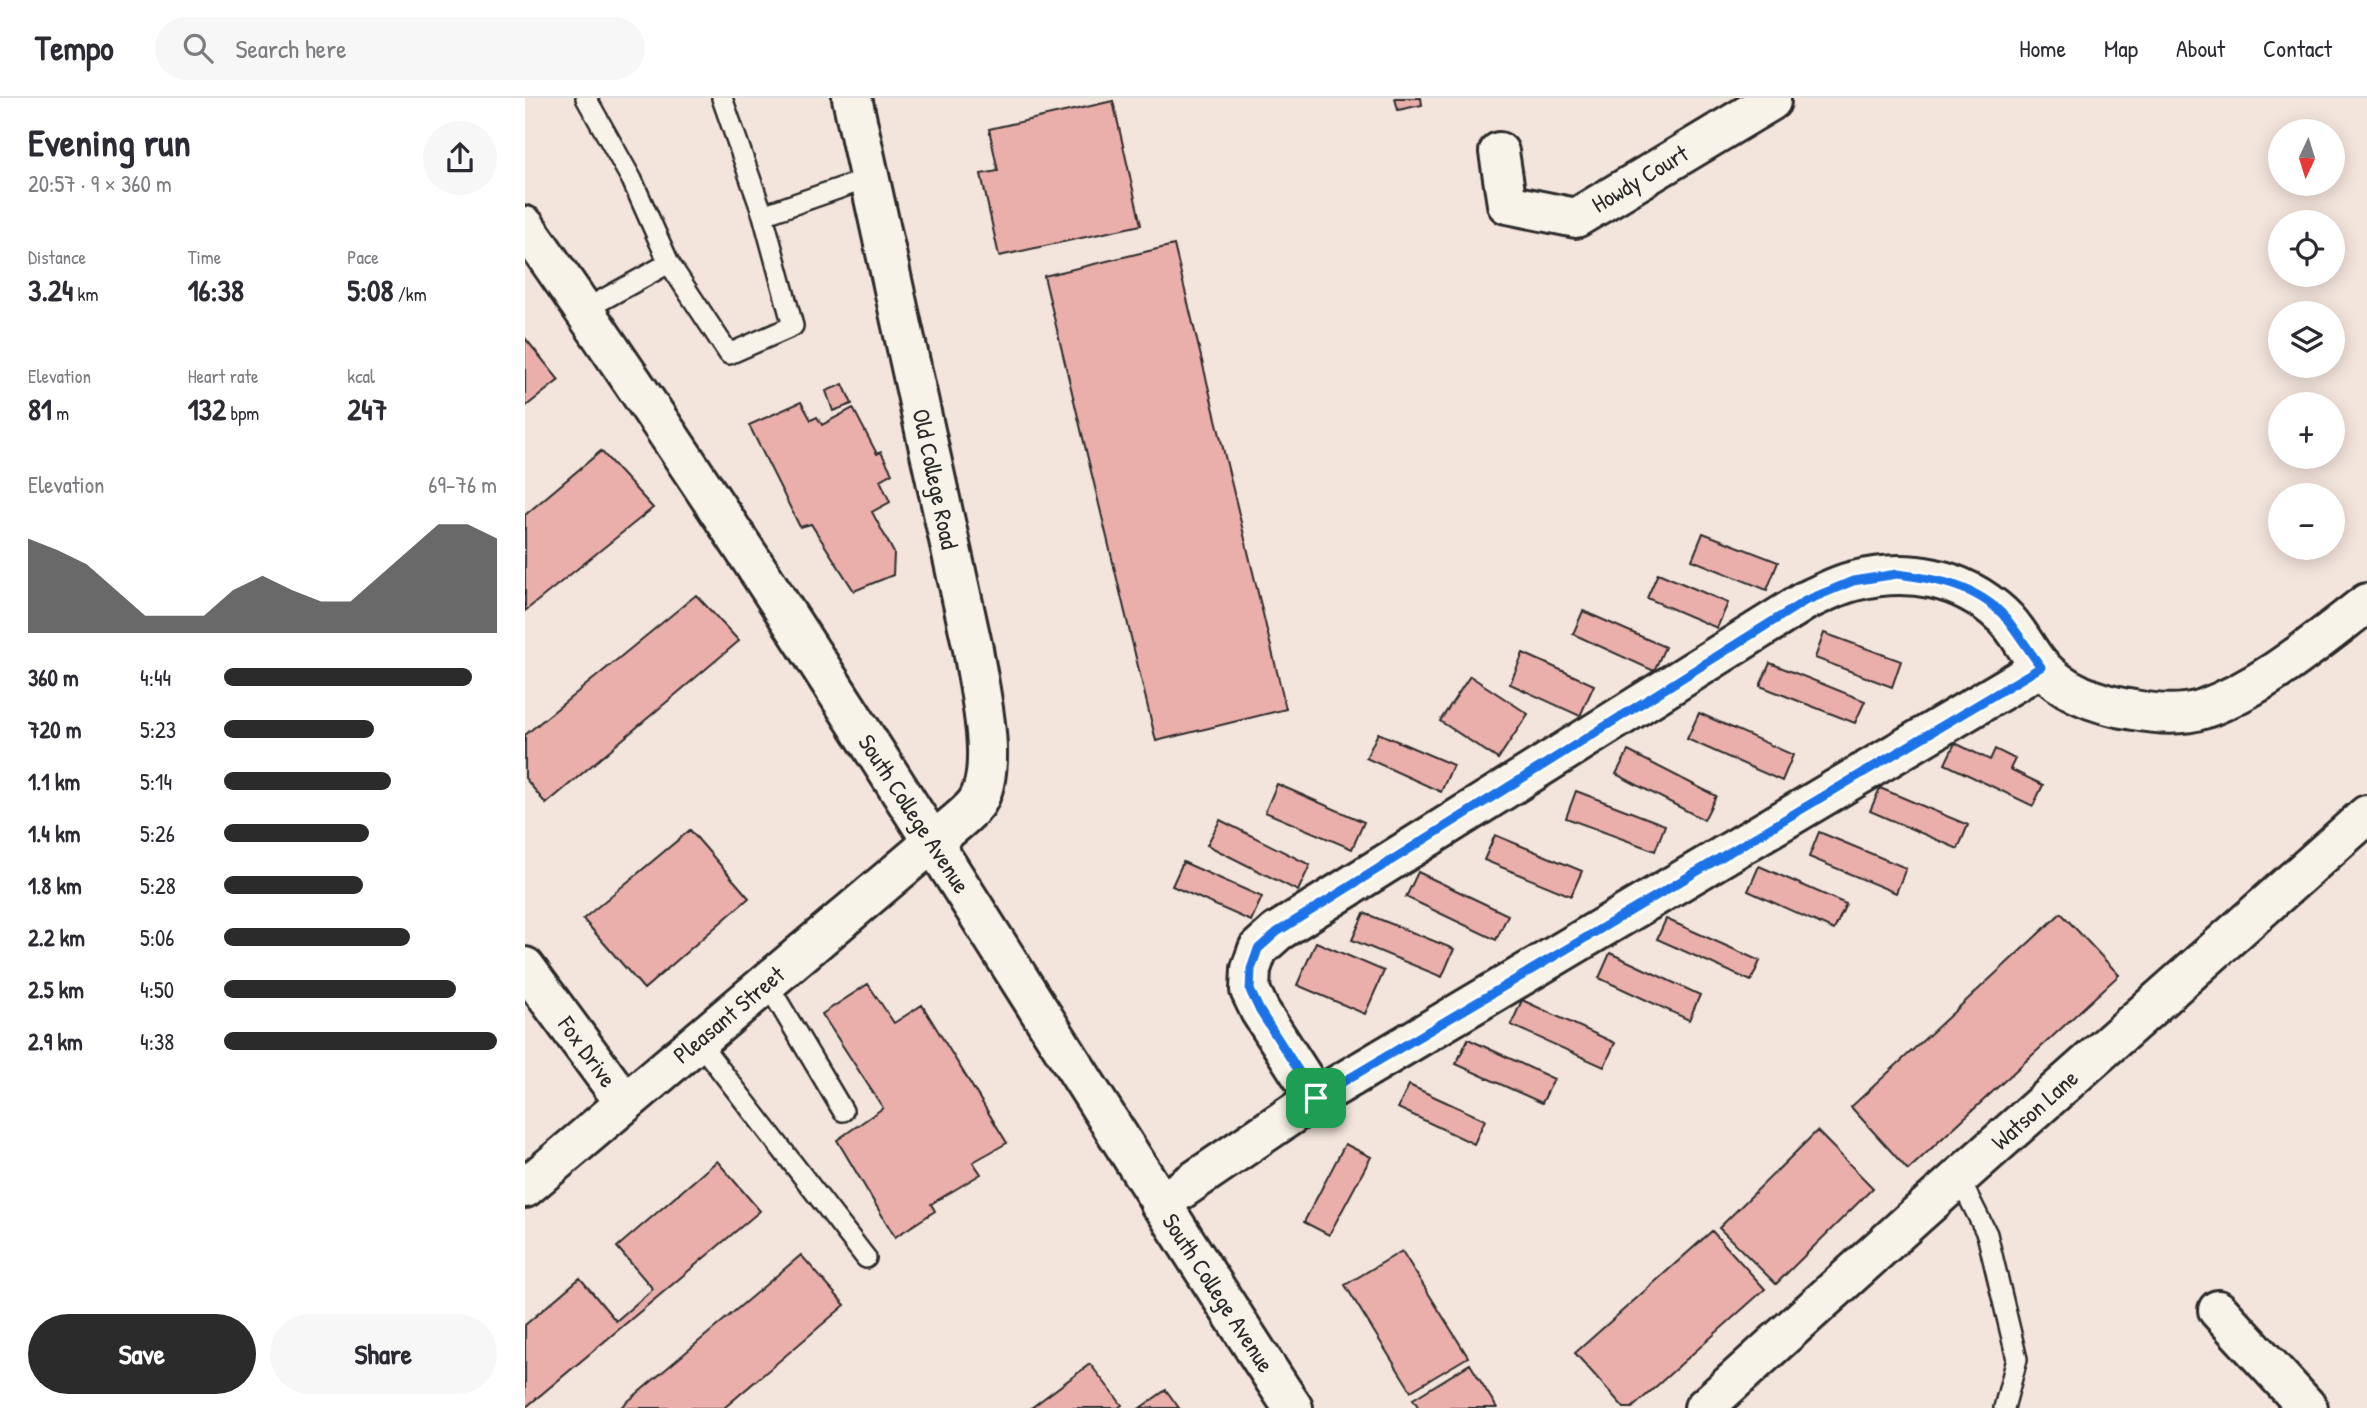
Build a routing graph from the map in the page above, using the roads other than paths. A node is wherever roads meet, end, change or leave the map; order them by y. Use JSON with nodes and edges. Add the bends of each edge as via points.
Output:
{"nodes":[{"id":1,"x":586,"y":98,"type":"edge"},
{"id":2,"x":722,"y":98,"type":"edge"},
{"id":3,"x":852,"y":98,"type":"edge"},
{"id":4,"x":1772,"y":98,"type":"edge"},
{"id":5,"x":1499,"y":152,"type":"dead end"},
{"id":6,"x":869,"y":178,"type":"junction"},
{"id":7,"x":763,"y":215,"type":"junction"},
{"id":8,"x":525,"y":226,"type":"edge"},
{"id":9,"x":669,"y":263,"type":"junction"},
{"id":10,"x":584,"y":310,"type":"junction"},
{"id":11,"x":2367,"y":603,"type":"edge"},
{"id":12,"x":2041,"y":667,"type":"junction"},
{"id":13,"x":2367,"y":815,"type":"edge"},
{"id":14,"x":933,"y":842,"type":"junction"},
{"id":15,"x":525,"y":967,"type":"edge"},
{"id":16,"x":767,"y":983,"type":"junction"},
{"id":17,"x":698,"y":1041,"type":"junction"},
{"id":18,"x":1316,"y":1098,"type":"junction"},
{"id":19,"x":625,"y":1103,"type":"junction"},
{"id":20,"x":842,"y":1111,"type":"dead end"},
{"id":21,"x":1959,"y":1178,"type":"junction"},
{"id":22,"x":525,"y":1188,"type":"edge"},
{"id":23,"x":1160,"y":1204,"type":"junction"},
{"id":24,"x":866,"y":1258,"type":"dead end"},
{"id":25,"x":2218,"y":1310,"type":"dead end"},
{"id":26,"x":1293,"y":1408,"type":"edge"},
{"id":27,"x":1704,"y":1408,"type":"edge"},
{"id":28,"x":2004,"y":1408,"type":"edge"},
{"id":29,"x":2308,"y":1408,"type":"edge"}],
"edges":[{"from":1,"to":9,"type":"lane","via":[[632,180]]},
{"from":2,"to":7,"type":"lane"},
{"from":3,"to":6,"type":"street","name":"Old College Road"},
{"from":4,"to":5,"type":"street","name":"Howdy Court","via":[[1576,218],[1507,204]]},
{"from":6,"to":7,"type":"lane"},
{"from":6,"to":14,"type":"street","name":"Old College Road","via":[[973,649],[986,735],[987,774],[977,803]]},
{"from":7,"to":9,"type":"lane","via":[[793,326],[729,354]]},
{"from":8,"to":10,"type":"street","name":"South College Avenue"},
{"from":9,"to":10,"type":"lane"},
{"from":10,"to":14,"type":"street","name":"South College Avenue"},
{"from":11,"to":12,"type":"street","via":[[2257,683],[2200,710],[2157,714],[2112,707],[2075,693]]},
{"from":12,"to":18,"type":"street"},
{"from":12,"to":18,"type":"street","via":[[2004,616],[1970,590],[1930,578],[1897,574],[1853,581],[1805,601],[1277,932],[1258,949],[1250,990]]},
{"from":13,"to":21,"type":"street","name":"Watson Lane"},
{"from":14,"to":16,"type":"street","name":"Pleasant Street"},
{"from":14,"to":23,"type":"street","name":"South College Avenue"},
{"from":15,"to":19,"type":"street","name":"Fox Drive"},
{"from":16,"to":17,"type":"street","name":"Pleasant Street"},
{"from":16,"to":20,"type":"lane"},
{"from":17,"to":19,"type":"street","name":"Pleasant Street"},
{"from":17,"to":24,"type":"lane"},
{"from":18,"to":23,"type":"street"},
{"from":19,"to":22,"type":"street","name":"Pleasant Street"},
{"from":21,"to":27,"type":"street","name":"Watson Lane"},
{"from":21,"to":28,"type":"lane","via":[[1987,1234],[2017,1359]]},
{"from":23,"to":26,"type":"street","name":"South College Avenue"},
{"from":25,"to":29,"type":"street"}]}
